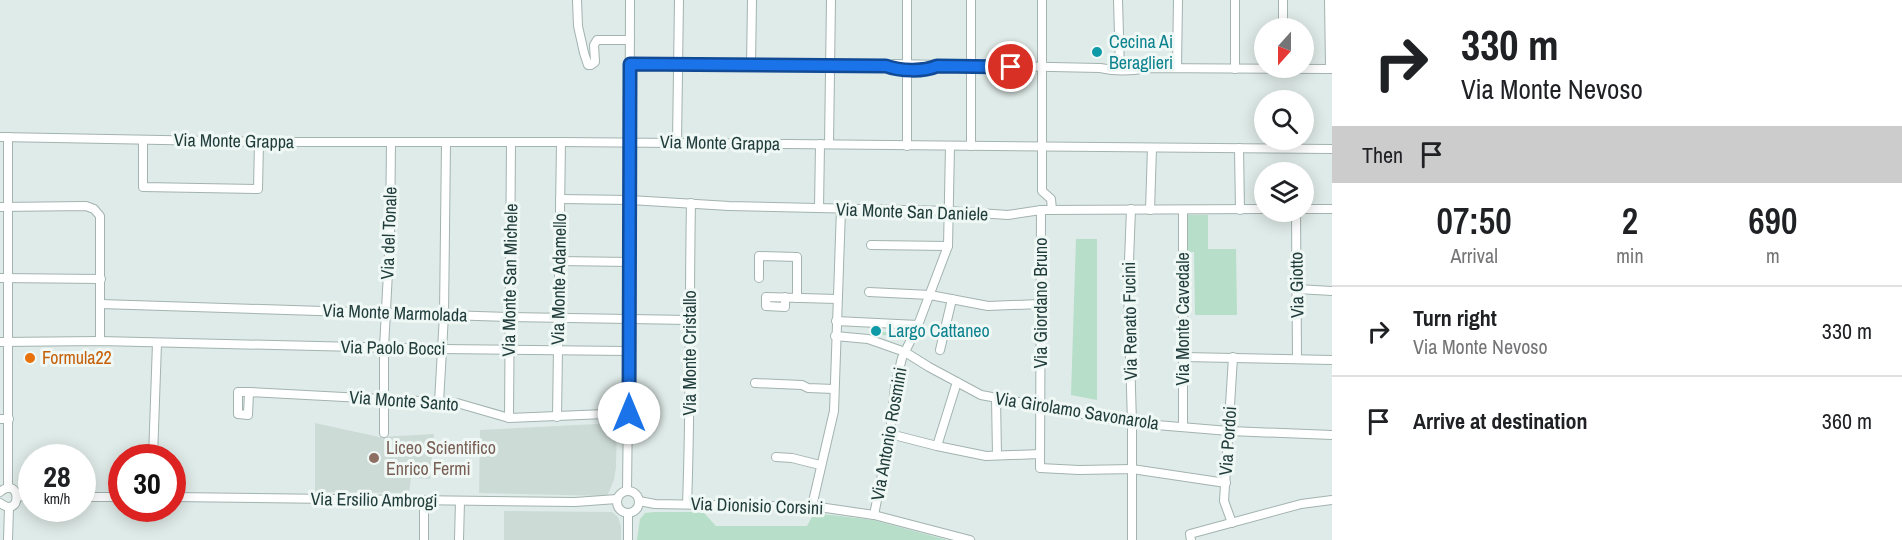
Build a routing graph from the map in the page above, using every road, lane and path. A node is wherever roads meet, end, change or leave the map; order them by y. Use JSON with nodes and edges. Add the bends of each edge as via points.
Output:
{"nodes":[{"id":1,"x":577,"y":0,"type":"edge"},
{"id":2,"x":630,"y":0,"type":"edge"},
{"id":3,"x":679,"y":0,"type":"edge"},
{"id":4,"x":752,"y":0,"type":"edge"},
{"id":5,"x":831,"y":0,"type":"edge"},
{"id":6,"x":907,"y":0,"type":"edge"},
{"id":7,"x":971,"y":0,"type":"edge"},
{"id":8,"x":1042,"y":0,"type":"edge"},
{"id":9,"x":1118,"y":0,"type":"edge"},
{"id":10,"x":1178,"y":0,"type":"edge"},
{"id":11,"x":1235,"y":0,"type":"edge"},
{"id":12,"x":1283,"y":0,"type":"edge"},
{"id":13,"x":1329,"y":0,"type":"edge"},
{"id":14,"x":1283,"y":18,"type":"edge"},
{"id":15,"x":630,"y":40,"type":"junction"},
{"id":16,"x":630,"y":64,"type":"junction"},
{"id":17,"x":678,"y":65,"type":"junction"},
{"id":18,"x":751,"y":65,"type":"junction"},
{"id":19,"x":830,"y":66,"type":"junction"},
{"id":20,"x":907,"y":66,"type":"junction"},
{"id":21,"x":971,"y":66,"type":"junction"},
{"id":22,"x":1041,"y":67,"type":"junction"},
{"id":23,"x":1120,"y":67,"type":"junction"},
{"id":24,"x":1177,"y":68,"type":"junction"},
{"id":25,"x":1235,"y":69,"type":"junction"},
{"id":26,"x":1254,"y":69,"type":"edge"},
{"id":27,"x":1314,"y":69,"type":"edge"},
{"id":28,"x":1331,"y":69,"type":"edge"},
{"id":29,"x":4,"y":137,"type":"edge"},
{"id":30,"x":144,"y":140,"type":"junction"},
{"id":31,"x":259,"y":142,"type":"junction"},
{"id":32,"x":391,"y":142,"type":"junction"},
{"id":33,"x":511,"y":142,"type":"junction"},
{"id":34,"x":561,"y":142,"type":"junction"},
{"id":35,"x":630,"y":142,"type":"junction"},
{"id":36,"x":446,"y":143,"type":"junction"},
{"id":37,"x":677,"y":143,"type":"junction"},
{"id":38,"x":825,"y":144,"type":"junction"},
{"id":39,"x":907,"y":146,"type":"junction"},
{"id":40,"x":950,"y":146,"type":"junction"},
{"id":41,"x":970,"y":146,"type":"junction"},
{"id":42,"x":1041,"y":147,"type":"junction"},
{"id":43,"x":1152,"y":148,"type":"junction"},
{"id":44,"x":1239,"y":148,"type":"junction"},
{"id":45,"x":1332,"y":149,"type":"edge"},
{"id":46,"x":560,"y":199,"type":"junction"},
{"id":47,"x":630,"y":200,"type":"junction"},
{"id":48,"x":691,"y":203,"type":"junction"},
{"id":49,"x":4,"y":207,"type":"edge"},
{"id":50,"x":819,"y":208,"type":"junction"},
{"id":51,"x":841,"y":209,"type":"junction"},
{"id":52,"x":1131,"y":209,"type":"junction"},
{"id":53,"x":1254,"y":209,"type":"edge"},
{"id":54,"x":1314,"y":209,"type":"edge"},
{"id":55,"x":1332,"y":209,"type":"edge"},
{"id":56,"x":1041,"y":210,"type":"junction"},
{"id":57,"x":1052,"y":210,"type":"junction"},
{"id":58,"x":1150,"y":210,"type":"junction"},
{"id":59,"x":1183,"y":210,"type":"junction"},
{"id":60,"x":1240,"y":210,"type":"junction"},
{"id":61,"x":949,"y":211,"type":"junction"},
{"id":62,"x":1296,"y":222,"type":"edge"},
{"id":63,"x":871,"y":245,"type":"dead end"},
{"id":64,"x":948,"y":246,"type":"junction"},
{"id":65,"x":559,"y":261,"type":"junction"},
{"id":66,"x":630,"y":262,"type":"junction"},
{"id":67,"x":4,"y":278,"type":"edge"},
{"id":68,"x":759,"y":278,"type":"dead end"},
{"id":69,"x":101,"y":279,"type":"junction"},
{"id":70,"x":1297,"y":289,"type":"junction"},
{"id":71,"x":1332,"y":291,"type":"edge"},
{"id":72,"x":869,"y":292,"type":"dead end"},
{"id":73,"x":930,"y":295,"type":"junction"},
{"id":74,"x":785,"y":297,"type":"dead end"},
{"id":75,"x":797,"y":298,"type":"junction"},
{"id":76,"x":837,"y":299,"type":"junction"},
{"id":77,"x":952,"y":299,"type":"junction"},
{"id":78,"x":101,"y":304,"type":"junction"},
{"id":79,"x":1041,"y":304,"type":"junction"},
{"id":80,"x":386,"y":313,"type":"junction"},
{"id":81,"x":444,"y":315,"type":"junction"},
{"id":82,"x":509,"y":317,"type":"junction"},
{"id":83,"x":558,"y":319,"type":"junction"},
{"id":84,"x":629,"y":319,"type":"junction"},
{"id":85,"x":688,"y":320,"type":"junction"},
{"id":86,"x":836,"y":321,"type":"junction"},
{"id":87,"x":918,"y":325,"type":"junction"},
{"id":88,"x":835,"y":336,"type":"junction"},
{"id":89,"x":100,"y":341,"type":"junction"},
{"id":90,"x":4,"y":342,"type":"edge"},
{"id":91,"x":157,"y":343,"type":"junction"},
{"id":92,"x":384,"y":348,"type":"junction"},
{"id":93,"x":441,"y":349,"type":"junction"},
{"id":94,"x":509,"y":350,"type":"junction"},
{"id":95,"x":940,"y":350,"type":"dead end"},
{"id":96,"x":558,"y":351,"type":"junction"},
{"id":97,"x":629,"y":351,"type":"junction"},
{"id":98,"x":905,"y":352,"type":"junction"},
{"id":99,"x":1183,"y":357,"type":"junction"},
{"id":100,"x":1233,"y":357,"type":"junction"},
{"id":101,"x":1297,"y":358,"type":"junction"},
{"id":102,"x":1332,"y":360,"type":"edge"},
{"id":103,"x":957,"y":382,"type":"junction"},
{"id":104,"x":754,"y":383,"type":"dead end"},
{"id":105,"x":834,"y":389,"type":"junction"},
{"id":106,"x":249,"y":392,"type":"dead end"},
{"id":107,"x":996,"y":398,"type":"junction"},
{"id":108,"x":384,"y":399,"type":"junction"},
{"id":109,"x":440,"y":402,"type":"junction"},
{"id":110,"x":1040,"y":405,"type":"junction"},
{"id":111,"x":629,"y":413,"type":"junction"},
{"id":112,"x":557,"y":417,"type":"junction"},
{"id":113,"x":0,"y":418,"type":"edge"},
{"id":114,"x":509,"y":418,"type":"junction"},
{"id":115,"x":9,"y":419,"type":"junction"},
{"id":116,"x":1132,"y":423,"type":"junction"},
{"id":117,"x":1183,"y":427,"type":"junction"},
{"id":118,"x":1229,"y":431,"type":"junction"},
{"id":119,"x":384,"y":433,"type":"dead end"},
{"id":120,"x":890,"y":434,"type":"junction"},
{"id":121,"x":1332,"y":435,"type":"edge"},
{"id":122,"x":153,"y":444,"type":"edge"},
{"id":123,"x":937,"y":446,"type":"junction"},
{"id":124,"x":1040,"y":454,"type":"junction"},
{"id":125,"x":997,"y":455,"type":"junction"},
{"id":126,"x":776,"y":457,"type":"dead end"},
{"id":127,"x":820,"y":465,"type":"junction"},
{"id":128,"x":1132,"y":469,"type":"junction"},
{"id":129,"x":1226,"y":483,"type":"junction"},
{"id":130,"x":8,"y":488,"type":"junction"},
{"id":131,"x":627,"y":491,"type":"junction"},
{"id":132,"x":0,"y":492,"type":"edge"},
{"id":133,"x":17,"y":496,"type":"joint"},
{"id":134,"x":186,"y":497,"type":"edge"},
{"id":135,"x":1332,"y":500,"type":"edge"},
{"id":136,"x":424,"y":501,"type":"junction"},
{"id":137,"x":460,"y":501,"type":"junction"},
{"id":138,"x":639,"y":501,"type":"junction"},
{"id":139,"x":0,"y":503,"type":"edge"},
{"id":140,"x":617,"y":503,"type":"junction"},
{"id":141,"x":687,"y":504,"type":"junction"},
{"id":142,"x":812,"y":506,"type":"junction"},
{"id":143,"x":9,"y":507,"type":"junction"},
{"id":144,"x":628,"y":513,"type":"junction"},
{"id":145,"x":874,"y":515,"type":"junction"},
{"id":146,"x":1232,"y":523,"type":"junction"},
{"id":147,"x":8,"y":540,"type":"edge"},
{"id":148,"x":423,"y":540,"type":"edge"},
{"id":149,"x":459,"y":540,"type":"edge"},
{"id":150,"x":628,"y":540,"type":"edge"},
{"id":151,"x":970,"y":540,"type":"edge"},
{"id":152,"x":1131,"y":540,"type":"edge"},
{"id":153,"x":1191,"y":540,"type":"edge"}],
"edges":[{"from":1,"to":15,"type":"street","via":[[578,26],[588,65],[595,62],[597,40]]},
{"from":2,"to":15,"type":"street"},
{"from":3,"to":17,"type":"street"},
{"from":4,"to":18,"type":"street"},
{"from":5,"to":19,"type":"street"},
{"from":6,"to":20,"type":"street"},
{"from":7,"to":21,"type":"street"},
{"from":8,"to":22,"type":"street"},
{"from":9,"to":23,"type":"street"},
{"from":10,"to":24,"type":"street"},
{"from":11,"to":25,"type":"street"},
{"from":12,"to":14,"type":"street"},
{"from":13,"to":28,"type":"street"},
{"from":15,"to":16,"type":"street"},
{"from":16,"to":17,"type":"street"},
{"from":16,"to":35,"type":"street"},
{"from":17,"to":18,"type":"street"},
{"from":17,"to":37,"type":"street"},
{"from":18,"to":19,"type":"street"},
{"from":19,"to":20,"type":"street"},
{"from":19,"to":38,"type":"street"},
{"from":20,"to":21,"type":"street"},
{"from":20,"to":39,"type":"street"},
{"from":21,"to":22,"type":"street"},
{"from":21,"to":41,"type":"street"},
{"from":22,"to":23,"type":"street"},
{"from":22,"to":42,"type":"street"},
{"from":23,"to":24,"type":"street"},
{"from":24,"to":25,"type":"street"},
{"from":25,"to":26,"type":"street"},
{"from":27,"to":28,"type":"street"},
{"from":29,"to":30,"type":"street","name":"Via Monte Grappa"},
{"from":29,"to":49,"type":"street"},
{"from":30,"to":31,"type":"street","name":"Via Monte Grappa"},
{"from":30,"to":31,"type":"street","via":[[142,187],[246,189],[258,189]]},
{"from":31,"to":32,"type":"street","name":"Via Monte Grappa"},
{"from":32,"to":36,"type":"street","name":"Via Monte Grappa"},
{"from":32,"to":80,"type":"street","name":"Via del Tonale"},
{"from":33,"to":34,"type":"street","name":"Via Monte Grappa"},
{"from":33,"to":36,"type":"street","name":"Via Monte Grappa"},
{"from":33,"to":82,"type":"street","name":"Via Monte San Michele"},
{"from":34,"to":35,"type":"street","name":"Via Monte Grappa"},
{"from":34,"to":46,"type":"street","name":"Via Monte Adamello"},
{"from":35,"to":37,"type":"street","name":"Via Monte Grappa"},
{"from":35,"to":47,"type":"street"},
{"from":36,"to":81,"type":"street"},
{"from":37,"to":38,"type":"street","name":"Via Monte Grappa"},
{"from":38,"to":39,"type":"street","name":"Via Monte Grappa"},
{"from":38,"to":50,"type":"street"},
{"from":39,"to":40,"type":"street","name":"Via Monte Grappa"},
{"from":40,"to":41,"type":"street","name":"Via Monte Grappa"},
{"from":40,"to":61,"type":"street","name":"Via Antonio Rosmini"},
{"from":41,"to":42,"type":"street","name":"Via Monte Grappa"},
{"from":42,"to":43,"type":"street","name":"Via Monte Grappa"},
{"from":42,"to":57,"type":"street","via":[[1042,191],[1051,199]]},
{"from":43,"to":44,"type":"street","name":"Via Monte Grappa"},
{"from":43,"to":58,"type":"street"},
{"from":44,"to":45,"type":"street","name":"Via Monte Grappa"},
{"from":44,"to":60,"type":"street"},
{"from":46,"to":47,"type":"street","name":"Via Monte San Daniele"},
{"from":46,"to":65,"type":"street","name":"Via Monte Adamello"},
{"from":47,"to":48,"type":"street","name":"Via Monte San Daniele"},
{"from":47,"to":66,"type":"street"},
{"from":48,"to":50,"type":"street","name":"Via Monte San Daniele"},
{"from":48,"to":85,"type":"street","name":"Via Monte Cristallo"},
{"from":49,"to":67,"type":"street"},
{"from":49,"to":69,"type":"street","via":[[94,209],[100,216]]},
{"from":50,"to":51,"type":"street","name":"Via Monte San Daniele"},
{"from":51,"to":61,"type":"street","name":"Via Monte San Daniele"},
{"from":51,"to":76,"type":"street"},
{"from":52,"to":57,"type":"street","name":"Via Monte San Daniele"},
{"from":52,"to":58,"type":"street","name":"Via Monte San Daniele"},
{"from":52,"to":116,"type":"street","name":"Via Renato Fucini","via":[[1128,287]]},
{"from":53,"to":60,"type":"street","name":"Via Monte San Daniele"},
{"from":54,"to":55,"type":"street"},
{"from":56,"to":57,"type":"street","name":"Via Monte San Daniele"},
{"from":56,"to":61,"type":"street","name":"Via Monte San Daniele","via":[[1008,215]]},
{"from":56,"to":79,"type":"street","name":"Via Giordano Bruno"},
{"from":58,"to":59,"type":"street","name":"Via Monte San Daniele"},
{"from":59,"to":60,"type":"street","name":"Via Monte San Daniele"},
{"from":59,"to":99,"type":"street","name":"Via Monte Cavedale"},
{"from":61,"to":64,"type":"street","name":"Via Antonio Rosmini"},
{"from":62,"to":70,"type":"street","name":"Via Giotto"},
{"from":63,"to":64,"type":"street"},
{"from":64,"to":73,"type":"street","name":"Via Antonio Rosmini"},
{"from":65,"to":66,"type":"street"},
{"from":65,"to":83,"type":"street","name":"Via Monte Adamello"},
{"from":66,"to":84,"type":"street"},
{"from":67,"to":69,"type":"street"},
{"from":67,"to":90,"type":"street"},
{"from":68,"to":75,"type":"street","via":[[759,256],[797,257]]},
{"from":69,"to":78,"type":"street"},
{"from":70,"to":71,"type":"street"},
{"from":70,"to":101,"type":"street","name":"Via Giotto"},
{"from":72,"to":73,"type":"street"},
{"from":73,"to":77,"type":"street"},
{"from":73,"to":87,"type":"street","name":"Via Antonio Rosmini"},
{"from":74,"to":75,"type":"street"},
{"from":75,"to":76,"type":"street"},
{"from":76,"to":86,"type":"street"},
{"from":77,"to":79,"type":"street","via":[[988,306]]},
{"from":77,"to":95,"type":"street"},
{"from":78,"to":80,"type":"street","name":"Via Monte Marmolada"},
{"from":78,"to":89,"type":"street"},
{"from":79,"to":110,"type":"street","name":"Via Giordano Bruno"},
{"from":80,"to":81,"type":"street","name":"Via Monte Marmolada"},
{"from":80,"to":92,"type":"street","name":"Via del Tonale"},
{"from":81,"to":82,"type":"street","name":"Via Monte Marmolada"},
{"from":81,"to":93,"type":"street"},
{"from":82,"to":83,"type":"street","name":"Via Monte Marmolada"},
{"from":82,"to":94,"type":"street","name":"Via Monte San Michele"},
{"from":83,"to":84,"type":"street","name":"Via Monte Marmolada"},
{"from":83,"to":96,"type":"street","name":"Via Monte Adamello"},
{"from":84,"to":85,"type":"street","name":"Via Monte Marmolada"},
{"from":84,"to":97,"type":"street"},
{"from":85,"to":141,"type":"street","name":"Via Monte Cristallo","via":[[691,408]]},
{"from":86,"to":87,"type":"street"},
{"from":86,"to":88,"type":"street"},
{"from":87,"to":98,"type":"street","name":"Via Antonio Rosmini"},
{"from":88,"to":98,"type":"street","via":[[868,339]]},
{"from":88,"to":105,"type":"street"},
{"from":89,"to":90,"type":"street","name":"Via Paolo Bocci"},
{"from":89,"to":91,"type":"street","name":"Via Paolo Bocci"},
{"from":90,"to":115,"type":"street"},
{"from":91,"to":92,"type":"street","name":"Via Paolo Bocci"},
{"from":91,"to":122,"type":"street"},
{"from":92,"to":93,"type":"street","name":"Via Paolo Bocci"},
{"from":92,"to":108,"type":"street","name":"Via del Tonale"},
{"from":93,"to":94,"type":"street","name":"Via Paolo Bocci"},
{"from":93,"to":109,"type":"street"},
{"from":94,"to":96,"type":"street","name":"Via Paolo Bocci"},
{"from":94,"to":114,"type":"street","name":"Via Monte San Michele"},
{"from":96,"to":97,"type":"street","name":"Via Paolo Bocci"},
{"from":96,"to":112,"type":"street","name":"Via Monte Adamello"},
{"from":97,"to":111,"type":"street"},
{"from":98,"to":103,"type":"street","name":"Via Girolamo Savonarola"},
{"from":98,"to":120,"type":"street","name":"Via Antonio Rosmini","via":[[895,386]]},
{"from":99,"to":100,"type":"street"},
{"from":99,"to":117,"type":"street","name":"Via Monte Cavedale"},
{"from":100,"to":101,"type":"street"},
{"from":100,"to":118,"type":"street","name":"Via Pordoi"},
{"from":101,"to":102,"type":"street"},
{"from":103,"to":107,"type":"street","name":"Via Girolamo Savonarola"},
{"from":103,"to":123,"type":"street"},
{"from":104,"to":105,"type":"street"},
{"from":105,"to":127,"type":"street","via":[[834,411]]},
{"from":106,"to":108,"type":"street","name":"Via Monte Santo"},
{"from":107,"to":110,"type":"street","name":"Via Girolamo Savonarola"},
{"from":107,"to":125,"type":"street"},
{"from":108,"to":109,"type":"street","name":"Via Monte Santo"},
{"from":108,"to":119,"type":"street","name":"Via del Tonale"},
{"from":109,"to":114,"type":"street","name":"Via Monte Santo"},
{"from":110,"to":116,"type":"street","name":"Via Girolamo Savonarola"},
{"from":110,"to":124,"type":"street","name":"Via Giordano Bruno"},
{"from":111,"to":112,"type":"street","name":"Via Monte Santo"},
{"from":111,"to":131,"type":"street"},
{"from":112,"to":114,"type":"street","name":"Via Monte Santo"},
{"from":113,"to":115,"type":"street"},
{"from":115,"to":130,"type":"street"},
{"from":116,"to":117,"type":"street","name":"Via Girolamo Savonarola"},
{"from":116,"to":128,"type":"street","name":"Via Renato Fucini"},
{"from":117,"to":118,"type":"street","name":"Via Girolamo Savonarola"},
{"from":118,"to":121,"type":"street","name":"Via Girolamo Savonarola"},
{"from":118,"to":129,"type":"street","name":"Via Pordoi"},
{"from":120,"to":123,"type":"street"},
{"from":120,"to":145,"type":"street","name":"Via Antonio Rosmini"},
{"from":123,"to":125,"type":"street"},
{"from":124,"to":125,"type":"street"},
{"from":124,"to":128,"type":"street","name":"Via Giordano Bruno","via":[[1040,468]]},
{"from":126,"to":127,"type":"street"},
{"from":127,"to":142,"type":"street"},
{"from":128,"to":129,"type":"street"},
{"from":128,"to":152,"type":"street","name":"Via Renato Fucini"},
{"from":129,"to":146,"type":"street","name":"Via Pordoi","via":[[1224,501]]},
{"from":130,"to":132,"type":"street"},
{"from":130,"to":133,"type":"street"},
{"from":131,"to":138,"type":"street"},
{"from":131,"to":140,"type":"street","via":[[619,495]]},
{"from":133,"to":143,"type":"street"},
{"from":134,"to":136,"type":"street","name":"Via Ersilio Ambrogi"},
{"from":135,"to":146,"type":"street","via":[[1301,504]]},
{"from":136,"to":137,"type":"street","name":"Via Ersilio Ambrogi"},
{"from":136,"to":148,"type":"street"},
{"from":137,"to":140,"type":"street","name":"Via Ersilio Ambrogi"},
{"from":137,"to":149,"type":"street"},
{"from":138,"to":141,"type":"street","name":"Via Dionisio Corsini"},
{"from":138,"to":144,"type":"street","via":[[638,507]]},
{"from":139,"to":143,"type":"street"},
{"from":140,"to":144,"type":"street"},
{"from":141,"to":142,"type":"street","name":"Via Dionisio Corsini"},
{"from":142,"to":145,"type":"street","name":"Via Dionisio Corsini"},
{"from":143,"to":147,"type":"street"},
{"from":144,"to":150,"type":"street"},
{"from":145,"to":151,"type":"street","name":"Via Dionisio Corsini"},
{"from":146,"to":153,"type":"street","via":[[1190,534]]}]}
